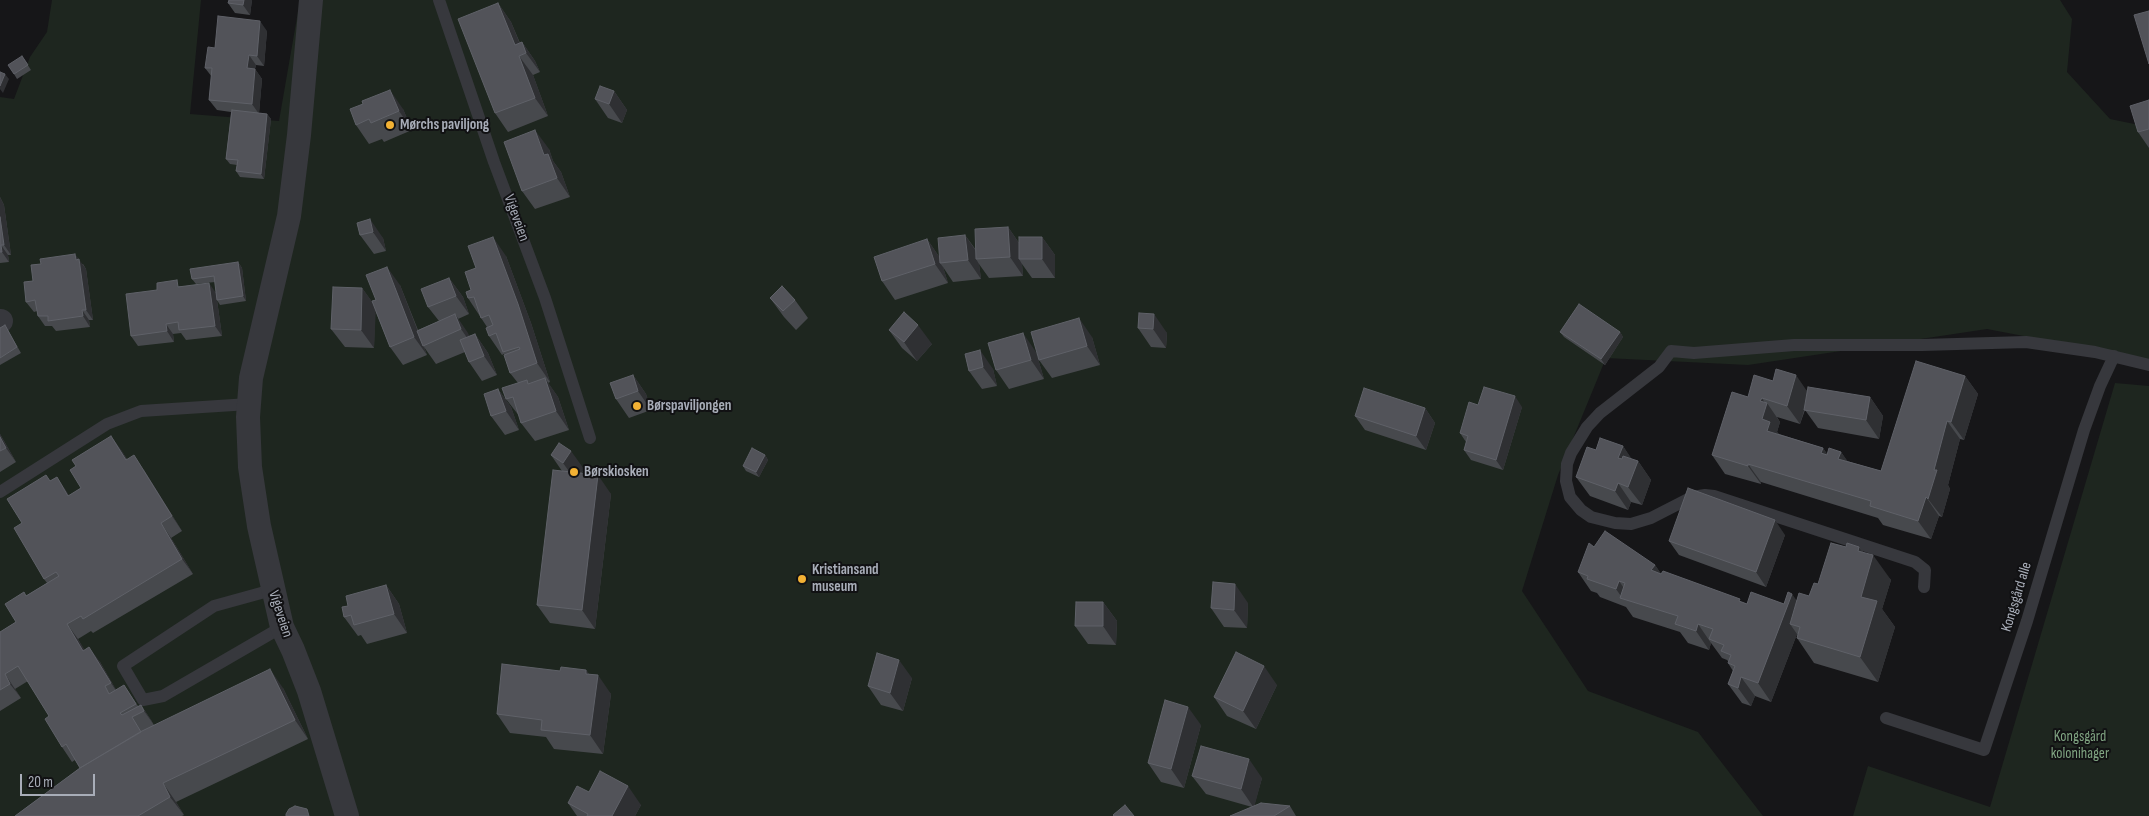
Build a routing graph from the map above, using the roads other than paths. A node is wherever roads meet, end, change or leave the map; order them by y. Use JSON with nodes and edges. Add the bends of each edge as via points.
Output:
{"nodes":[{"id":1,"x":311,"y":0,"type":"edge"},
{"id":2,"x":439,"y":0,"type":"edge"},
{"id":3,"x":2114,"y":356,"type":"junction"},
{"id":4,"x":2149,"y":365,"type":"edge"},
{"id":5,"x":249,"y":404,"type":"junction"},
{"id":6,"x":590,"y":438,"type":"dead end"},
{"id":7,"x":0,"y":492,"type":"edge"},
{"id":8,"x":1924,"y":587,"type":"dead end"},
{"id":9,"x":272,"y":590,"type":"junction"},
{"id":10,"x":282,"y":627,"type":"junction"},
{"id":11,"x":1886,"y":718,"type":"dead end"},
{"id":12,"x":347,"y":816,"type":"edge"}],
"edges":[{"from":1,"to":5,"type":"street","name":"Vigeveien","via":[[289,216],[259,335]]},
{"from":2,"to":6,"type":"lane","name":"Vigeveien","via":[[545,298]]},
{"from":3,"to":4,"type":"lane"},
{"from":3,"to":8,"type":"lane","via":[[2026,342],[1922,346],[1794,345],[1694,353],[1671,351],[1659,367],[1587,427],[1567,464],[1566,482],[1570,497],[1581,510],[1599,519],[1631,524],[1706,494],[1916,562],[1925,570]]},
{"from":3,"to":11,"type":"lane","name":"Kongsgård alle","via":[[2084,430],[2028,621],[1984,750]]},
{"from":5,"to":7,"type":"lane","via":[[141,411],[107,424]]},
{"from":5,"to":9,"type":"street","name":"Vigeveien","via":[[250,467]]},
{"from":9,"to":10,"type":"street","name":"Vigeveien"},
{"from":9,"to":10,"type":"lane","via":[[214,606],[123,666],[143,700],[164,696]]},
{"from":10,"to":12,"type":"street","name":"Vigeveien","via":[[308,692]]}]}
